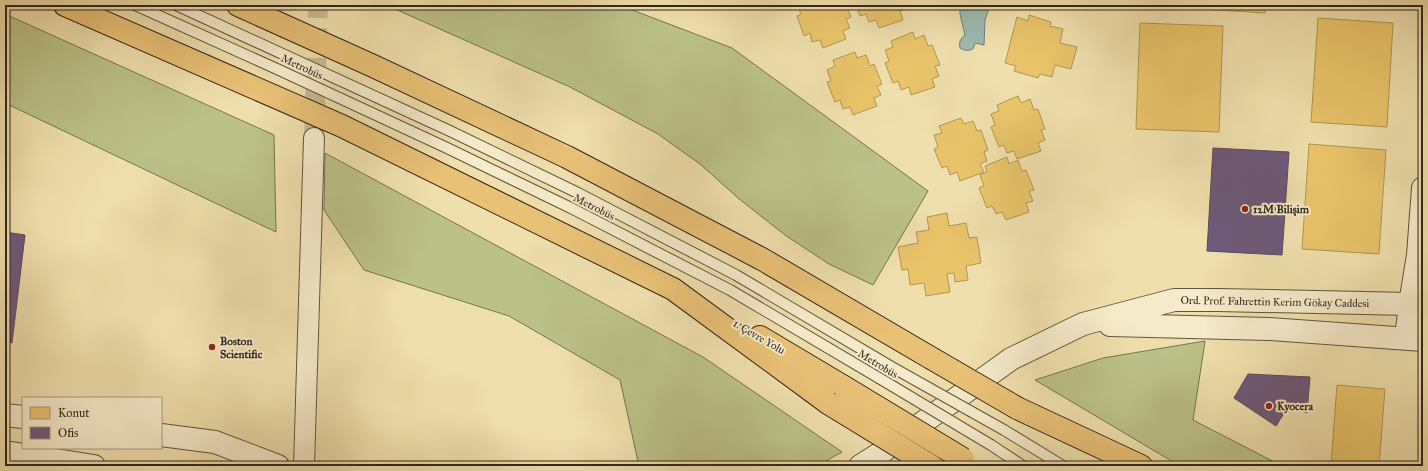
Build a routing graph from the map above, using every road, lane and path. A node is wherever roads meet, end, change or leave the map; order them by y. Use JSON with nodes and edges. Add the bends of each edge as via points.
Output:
{"nodes":[{"id":1,"x":65,"y":5,"type":"edge"},
{"id":2,"x":135,"y":5,"type":"edge"},
{"id":3,"x":176,"y":5,"type":"edge"},
{"id":4,"x":238,"y":5,"type":"edge"},
{"id":5,"x":274,"y":5,"type":"edge"},
{"id":6,"x":371,"y":65,"type":"junction"},
{"id":7,"x":314,"y":138,"type":"tunnel mouth"},
{"id":8,"x":1423,"y":188,"type":"edge"},
{"id":9,"x":673,"y":289,"type":"junction"},
{"id":10,"x":1416,"y":305,"type":"edge"},
{"id":11,"x":1083,"y":324,"type":"junction"},
{"id":12,"x":1414,"y":339,"type":"edge"},
{"id":13,"x":1017,"y":408,"type":"junction"},
{"id":14,"x":5,"y":415,"type":"edge"},
{"id":15,"x":22,"y":417,"type":"edge"},
{"id":16,"x":162,"y":435,"type":"edge"},
{"id":17,"x":5,"y":452,"type":"edge"},
{"id":18,"x":968,"y":463,"type":"edge"},
{"id":19,"x":94,"y":466,"type":"edge"},
{"id":20,"x":278,"y":466,"type":"edge"},
{"id":21,"x":304,"y":466,"type":"edge"},
{"id":22,"x":860,"y":466,"type":"edge"},
{"id":23,"x":931,"y":466,"type":"edge"},
{"id":24,"x":1023,"y":466,"type":"edge"},
{"id":25,"x":1062,"y":466,"type":"edge"},
{"id":26,"x":1111,"y":466,"type":"edge"},
{"id":27,"x":1140,"y":466,"type":"edge"}],
"edges":[{"from":1,"to":9,"type":"highway","via":[[342,126]]},
{"from":2,"to":24,"type":"lane","name":"Metrobüs","bridge":true,"via":[[438,143],[730,290]]},
{"from":3,"to":25,"type":"lane","name":"Metrobüs","bridge":true,"via":[[429,121],[578,193],[736,276]]},
{"from":4,"to":6,"type":"highway"},
{"from":5,"to":6,"type":"highway"},
{"from":6,"to":13,"type":"highway","bridge":true,"via":[[567,156],[762,259]]},
{"from":7,"to":21,"type":"street"},
{"from":8,"to":10,"type":"street"},
{"from":9,"to":18,"type":"highway","name":"1. Çevre Yolu","bridge":true,"via":[[844,387]]},
{"from":9,"to":23,"type":"highway","bridge":true,"via":[[828,403]]},
{"from":10,"to":11,"type":"street","name":"Ord. Prof. Fahrettin Kerim Gökay Caddesi","via":[[1174,300]]},
{"from":10,"to":12,"type":"street"},
{"from":11,"to":12,"type":"street","name":"Ord. Prof. Fahrettin Kerim Gökay Caddesi","via":[[1269,329]]},
{"from":11,"to":22,"type":"street","name":"Ord. Prof. Fahrettin Kerim Gökay Caddesi","via":[[1011,359]]},
{"from":13,"to":26,"type":"highway"},
{"from":13,"to":27,"type":"highway"},
{"from":14,"to":15,"type":"street"},
{"from":16,"to":20,"type":"street","via":[[215,442]]},
{"from":17,"to":19,"type":"street"}]}
